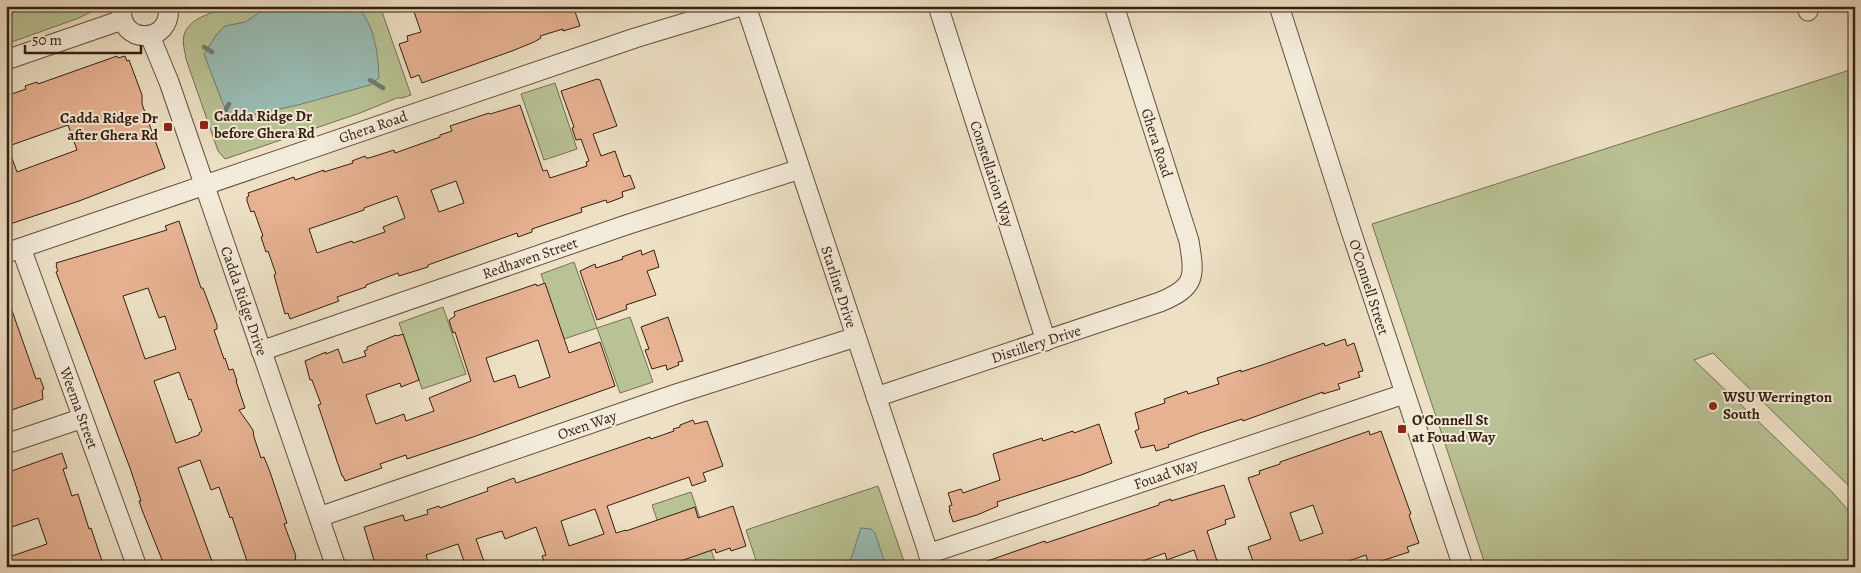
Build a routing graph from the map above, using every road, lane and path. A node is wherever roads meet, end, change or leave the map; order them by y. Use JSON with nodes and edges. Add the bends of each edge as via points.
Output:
{"nodes":[{"id":1,"x":168,"y":6,"type":"edge"},
{"id":2,"x":741,"y":6,"type":"edge"},
{"id":3,"x":746,"y":6,"type":"edge"},
{"id":4,"x":938,"y":6,"type":"edge"},
{"id":5,"x":1114,"y":6,"type":"edge"},
{"id":6,"x":1279,"y":6,"type":"edge"},
{"id":7,"x":122,"y":13,"type":"edge"},
{"id":8,"x":150,"y":36,"type":"junction"},
{"id":9,"x":6,"y":60,"type":"edge"},
{"id":10,"x":800,"y":169,"type":"junction"},
{"id":11,"x":204,"y":185,"type":"junction"},
{"id":12,"x":14,"y":251,"type":"edge"},
{"id":13,"x":1190,"y":281,"type":"joint"},
{"id":14,"x":856,"y":338,"type":"junction"},
{"id":15,"x":1046,"y":341,"type":"junction"},
{"id":16,"x":261,"y":351,"type":"junction"},
{"id":17,"x":1404,"y":394,"type":"junction"},
{"id":18,"x":876,"y":397,"type":"junction"},
{"id":19,"x":83,"y":418,"type":"junction"},
{"id":20,"x":6,"y":444,"type":"edge"},
{"id":21,"x":319,"y":517,"type":"junction"},
{"id":22,"x":931,"y":560,"type":"edge"},
{"id":23,"x":1462,"y":566,"type":"edge"},
{"id":24,"x":137,"y":567,"type":"edge"},
{"id":25,"x":336,"y":567,"type":"edge"}],
"edges":[{"from":1,"to":8,"type":"street","via":[[168,20],[164,27]]},
{"from":2,"to":11,"type":"street","name":"Ghera Road","via":[[635,38]]},
{"from":3,"to":10,"type":"street","name":"Starline Drive"},
{"from":4,"to":15,"type":"street","name":"Constellation Way"},
{"from":5,"to":13,"type":"street","name":"Ghera Road","via":[[1188,241],[1192,263]]},
{"from":6,"to":17,"type":"street","name":"O'Connell Street"},
{"from":7,"to":8,"type":"street","via":[[130,31]]},
{"from":7,"to":9,"type":"street"},
{"from":8,"to":11,"type":"street","name":"Cadda Ridge Drive"},
{"from":10,"to":14,"type":"street","name":"Starline Drive"},
{"from":10,"to":16,"type":"street","name":"Redhaven Street","via":[[626,225]]},
{"from":11,"to":12,"type":"street","name":"Ghera Road"},
{"from":11,"to":16,"type":"street","name":"Cadda Ridge Drive"},
{"from":12,"to":19,"type":"street","name":"Weema Street"},
{"from":13,"to":15,"type":"street","name":"Distillery Drive","via":[[1183,291],[1160,302]]},
{"from":14,"to":18,"type":"street","name":"Starline Drive"},
{"from":14,"to":21,"type":"street","name":"Oxen Way","via":[[679,393]]},
{"from":15,"to":18,"type":"street","name":"Distillery Drive"},
{"from":16,"to":21,"type":"street","name":"Cadda Ridge Drive"},
{"from":17,"to":22,"type":"street","name":"Fouad Way"},
{"from":17,"to":23,"type":"street","name":"O'Connell Street"},
{"from":18,"to":22,"type":"street","name":"Starline Drive"},
{"from":19,"to":20,"type":"street"},
{"from":19,"to":24,"type":"street","name":"Weema Street"},
{"from":21,"to":25,"type":"street","name":"Cadda Ridge Drive"}]}
